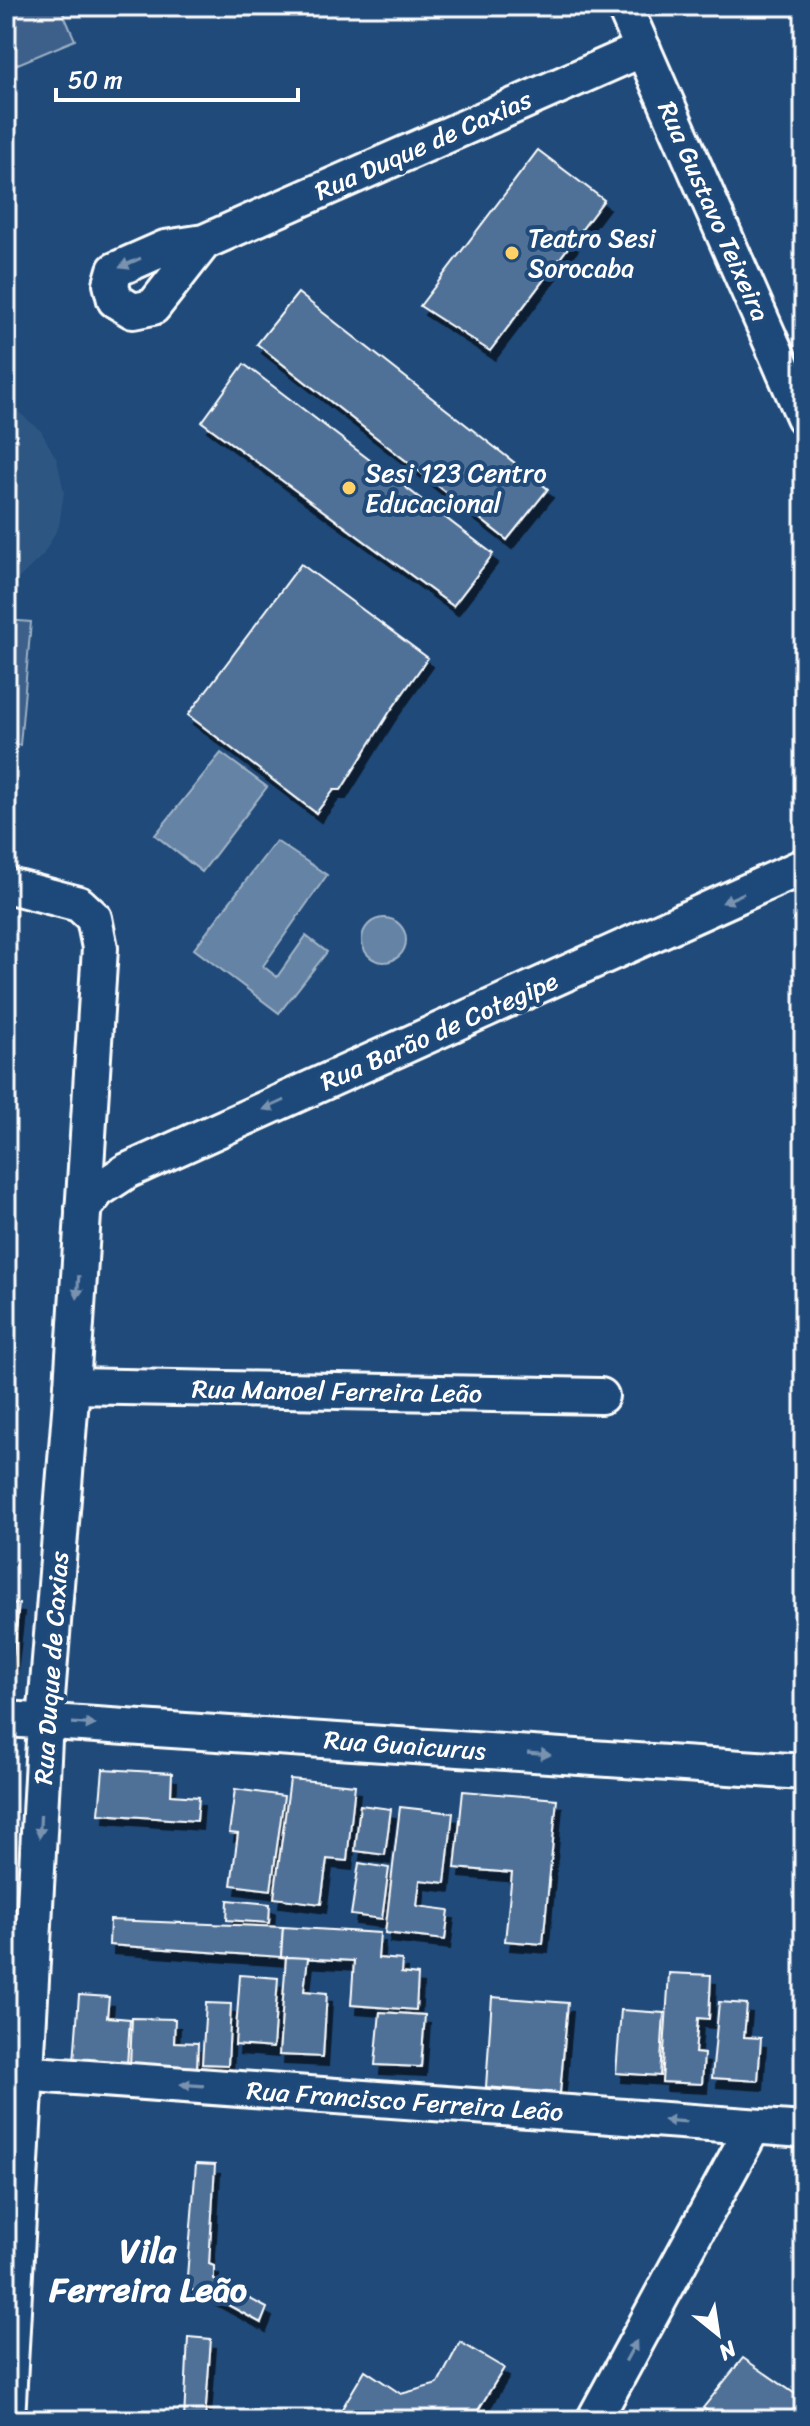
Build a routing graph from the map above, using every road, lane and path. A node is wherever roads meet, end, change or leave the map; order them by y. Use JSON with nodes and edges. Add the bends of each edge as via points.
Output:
{"nodes":[{"id":1,"x":624,"y":6,"type":"edge"},
{"id":2,"x":643,"y":49,"type":"junction"},
{"id":3,"x":204,"y":242,"type":"dead end"},
{"id":4,"x":804,"y":417,"type":"edge"},
{"id":5,"x":804,"y":866,"type":"edge"},
{"id":6,"x":6,"y":885,"type":"edge"},
{"id":7,"x":83,"y":1209,"type":"junction"},
{"id":8,"x":72,"y":1386,"type":"junction"},
{"id":9,"x":601,"y":1396,"type":"dead end"},
{"id":10,"x":6,"y":1719,"type":"edge"},
{"id":11,"x":45,"y":1722,"type":"junction"},
{"id":12,"x":804,"y":1772,"type":"edge"},
{"id":13,"x":16,"y":2073,"type":"edge"},
{"id":14,"x":753,"y":2127,"type":"junction"},
{"id":15,"x":804,"y":2130,"type":"edge"},
{"id":16,"x":7,"y":2420,"type":"edge"},
{"id":17,"x":594,"y":2420,"type":"edge"}],
"edges":[{"from":1,"to":2,"type":"street","name":"Rua Gustavo Teixeira"},
{"from":2,"to":3,"type":"street","name":"Rua Duque de Caxias"},
{"from":2,"to":4,"type":"street","name":"Rua Gustavo Teixeira"},
{"from":5,"to":7,"type":"street","name":"Rua Barão de Cotegipe","one_way":true,"via":[[127,1171],[98,1190]]},
{"from":6,"to":7,"type":"street","name":"Rua Duque de Caxias","via":[[79,904],[94,918],[100,948]]},
{"from":7,"to":8,"type":"street","name":"Rua Duque de Caxias","one_way":true},
{"from":8,"to":9,"type":"street","name":"Rua Manoel Ferreira Leão"},
{"from":8,"to":11,"type":"street","name":"Rua Duque de Caxias"},
{"from":10,"to":11,"type":"street","name":"Rua Guaicurus"},
{"from":11,"to":12,"type":"street","name":"Rua Guaicurus","one_way":true},
{"from":11,"to":13,"type":"street","name":"Rua Duque de Caxias","one_way":true},
{"from":14,"to":13,"type":"street","name":"Rua Francisco Ferreira Leão","one_way":true},
{"from":13,"to":16,"type":"street","name":"Rua Duque de Caxias"},
{"from":14,"to":15,"type":"street","name":"Rua Francisco Ferreira Leão"},
{"from":17,"to":14,"type":"street","one_way":true}]}
